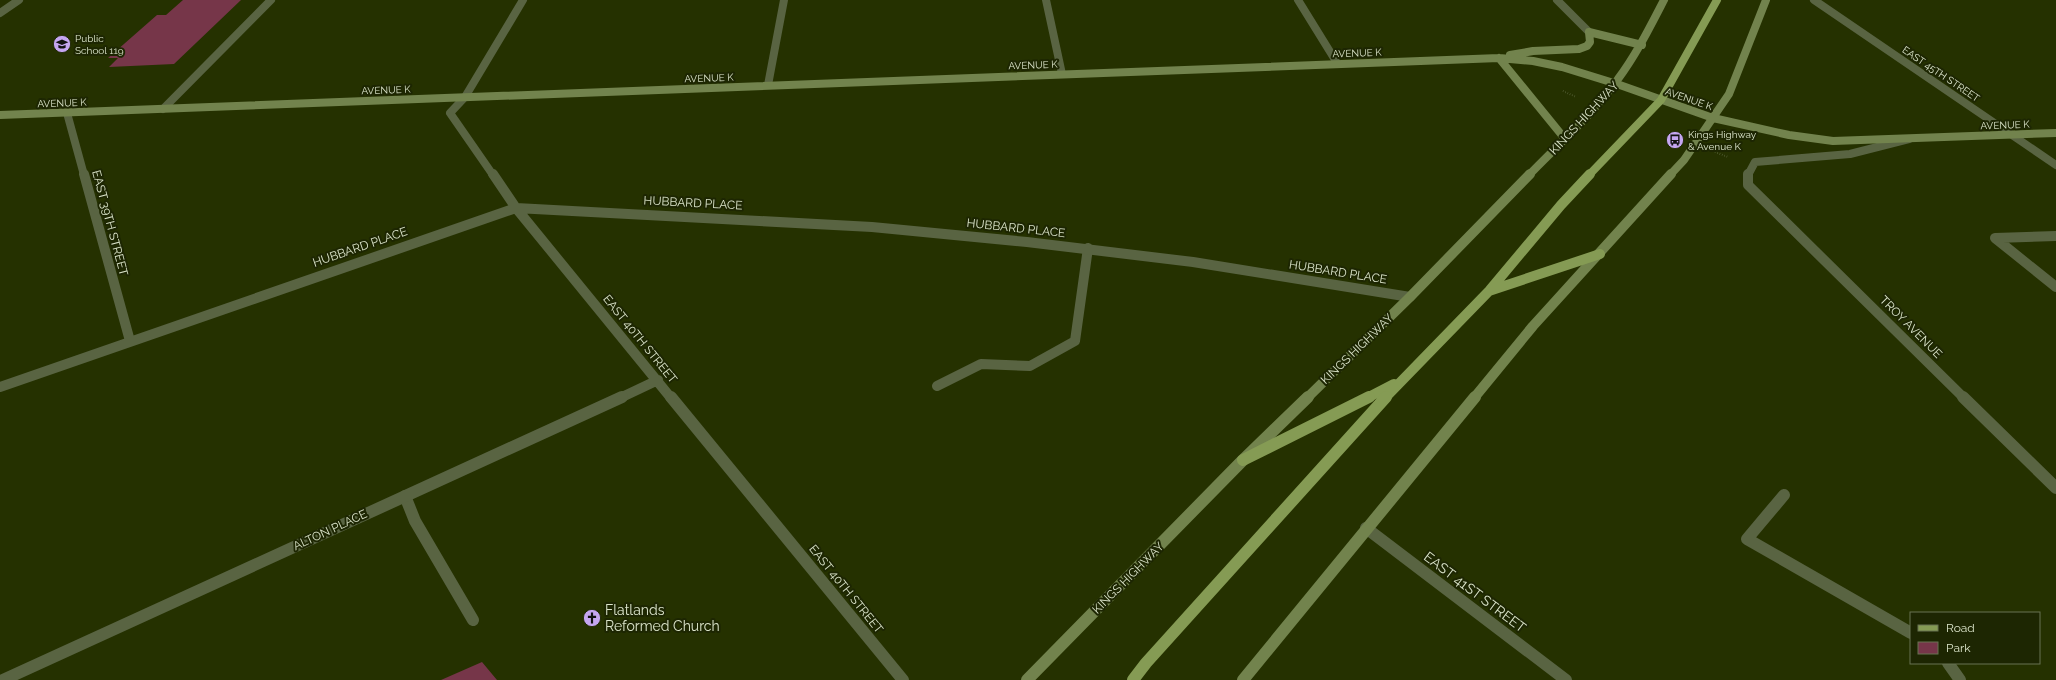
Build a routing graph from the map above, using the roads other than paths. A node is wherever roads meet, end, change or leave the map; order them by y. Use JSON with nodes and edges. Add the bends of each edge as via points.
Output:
{"nodes":[{"id":1,"x":19,"y":0,"type":"edge"},
{"id":2,"x":271,"y":0,"type":"edge"},
{"id":3,"x":523,"y":0,"type":"edge"},
{"id":4,"x":784,"y":0,"type":"edge"},
{"id":5,"x":1046,"y":0,"type":"edge"},
{"id":6,"x":1298,"y":0,"type":"edge"},
{"id":7,"x":1557,"y":0,"type":"edge"},
{"id":8,"x":1664,"y":0,"type":"edge"},
{"id":9,"x":1717,"y":0,"type":"edge"},
{"id":10,"x":1766,"y":0,"type":"edge"},
{"id":11,"x":1814,"y":0,"type":"edge"},
{"id":12,"x":0,"y":14,"type":"edge"},
{"id":13,"x":1589,"y":32,"type":"junction"},
{"id":14,"x":1642,"y":45,"type":"junction"},
{"id":15,"x":1499,"y":58,"type":"junction"},
{"id":16,"x":1337,"y":63,"type":"junction"},
{"id":17,"x":1062,"y":74,"type":"junction"},
{"id":18,"x":1617,"y":84,"type":"junction"},
{"id":19,"x":768,"y":85,"type":"junction"},
{"id":20,"x":465,"y":97,"type":"junction"},
{"id":21,"x":1662,"y":100,"type":"junction"},
{"id":22,"x":163,"y":109,"type":"junction"},
{"id":23,"x":67,"y":112,"type":"junction"},
{"id":24,"x":0,"y":115,"type":"edge"},
{"id":25,"x":1714,"y":118,"type":"junction"},
{"id":26,"x":2056,"y":133,"type":"edge"},
{"id":27,"x":2014,"y":135,"type":"junction"},
{"id":28,"x":1565,"y":139,"type":"junction"},
{"id":29,"x":1910,"y":139,"type":"junction"},
{"id":30,"x":2056,"y":165,"type":"edge"},
{"id":31,"x":516,"y":208,"type":"junction"},
{"id":32,"x":2056,"y":236,"type":"edge"},
{"id":33,"x":1088,"y":248,"type":"junction"},
{"id":34,"x":1600,"y":254,"type":"junction"},
{"id":35,"x":2056,"y":287,"type":"edge"},
{"id":36,"x":1489,"y":290,"type":"junction"},
{"id":37,"x":1410,"y":297,"type":"junction"},
{"id":38,"x":130,"y":340,"type":"junction"},
{"id":39,"x":658,"y":380,"type":"junction"},
{"id":40,"x":1400,"y":381,"type":"junction"},
{"id":41,"x":937,"y":386,"type":"dead end"},
{"id":42,"x":0,"y":387,"type":"edge"},
{"id":43,"x":1243,"y":460,"type":"junction"},
{"id":44,"x":2056,"y":488,"type":"edge"},
{"id":45,"x":1784,"y":495,"type":"dead end"},
{"id":46,"x":405,"y":496,"type":"junction"},
{"id":47,"x":1366,"y":528,"type":"junction"},
{"id":48,"x":473,"y":620,"type":"dead end"},
{"id":49,"x":1910,"y":632,"type":"edge"},
{"id":50,"x":1949,"y":664,"type":"edge"},
{"id":51,"x":3,"y":680,"type":"edge"},
{"id":52,"x":903,"y":680,"type":"edge"},
{"id":53,"x":1027,"y":680,"type":"edge"},
{"id":54,"x":1133,"y":680,"type":"edge"},
{"id":55,"x":1243,"y":680,"type":"edge"},
{"id":56,"x":1566,"y":680,"type":"edge"},
{"id":57,"x":1960,"y":680,"type":"edge"}],
"edges":[{"from":1,"to":12,"type":"street"},
{"from":2,"to":22,"type":"street"},
{"from":3,"to":20,"type":"street","name":"EAST 40TH STREET"},
{"from":4,"to":19,"type":"street"},
{"from":5,"to":17,"type":"street"},
{"from":6,"to":16,"type":"street"},
{"from":7,"to":13,"type":"street"},
{"from":8,"to":14,"type":"street","name":"KINGS HIGHWAY"},
{"from":9,"to":21,"type":"main road"},
{"from":10,"to":25,"type":"street","via":[[1730,94]]},
{"from":11,"to":27,"type":"street","name":"EAST 45TH STREET"},
{"from":13,"to":14,"type":"street"},
{"from":13,"to":15,"type":"street","via":[[1590,42],[1579,49],[1534,50]]},
{"from":14,"to":18,"type":"street","name":"KINGS HIGHWAY"},
{"from":15,"to":16,"type":"street","name":"AVENUE K"},
{"from":15,"to":18,"type":"street","name":"AVENUE K","via":[[1533,60]]},
{"from":15,"to":28,"type":"street"},
{"from":16,"to":17,"type":"street","name":"AVENUE K"},
{"from":17,"to":19,"type":"street","name":"AVENUE K"},
{"from":18,"to":21,"type":"street","name":"AVENUE K"},
{"from":18,"to":28,"type":"street","name":"KINGS HIGHWAY"},
{"from":19,"to":20,"type":"street","name":"AVENUE K"},
{"from":20,"to":22,"type":"street","name":"AVENUE K"},
{"from":20,"to":31,"type":"street","name":"EAST 40TH STREET","via":[[450,113]]},
{"from":21,"to":25,"type":"street","name":"AVENUE K"},
{"from":21,"to":36,"type":"main road","via":[[1561,205]]},
{"from":22,"to":23,"type":"street","name":"AVENUE K"},
{"from":23,"to":24,"type":"street","name":"AVENUE K"},
{"from":23,"to":38,"type":"street","name":"EAST 39TH STREET"},
{"from":25,"to":29,"type":"street","name":"AVENUE K","via":[[1790,135],[1833,141]]},
{"from":25,"to":34,"type":"street","via":[[1684,160]]},
{"from":26,"to":27,"type":"street","name":"AVENUE K"},
{"from":27,"to":29,"type":"street","name":"AVENUE K"},
{"from":27,"to":30,"type":"street","name":"EAST 45TH STREET"},
{"from":28,"to":37,"type":"street","name":"KINGS HIGHWAY"},
{"from":29,"to":44,"type":"street","name":"TROY AVENUE","via":[[1850,154],[1755,162],[1747,175],[1748,185]]},
{"from":31,"to":33,"type":"street","name":"HUBBARD PLACE","via":[[872,227]]},
{"from":31,"to":38,"type":"street","name":"HUBBARD PLACE"},
{"from":31,"to":39,"type":"street","name":"EAST 40TH STREET"},
{"from":32,"to":35,"type":"street","via":[[1994,238]]},
{"from":33,"to":37,"type":"street","name":"HUBBARD PLACE","via":[[1334,283]]},
{"from":33,"to":41,"type":"street","via":[[1075,341],[1030,366],[981,364]]},
{"from":34,"to":36,"type":"main road"},
{"from":34,"to":47,"type":"street","via":[[1533,326]]},
{"from":36,"to":40,"type":"main road"},
{"from":37,"to":43,"type":"street","name":"KINGS HIGHWAY"},
{"from":38,"to":42,"type":"street","name":"HUBBARD PLACE"},
{"from":39,"to":46,"type":"street","name":"ALTON PLACE"},
{"from":39,"to":52,"type":"street","name":"EAST 40TH STREET"},
{"from":40,"to":43,"type":"main road"},
{"from":40,"to":54,"type":"main road"},
{"from":43,"to":53,"type":"street","name":"KINGS HIGHWAY"},
{"from":45,"to":49,"type":"street","via":[[1747,539]]},
{"from":46,"to":48,"type":"street","via":[[415,521]]},
{"from":46,"to":51,"type":"street","name":"ALTON PLACE"},
{"from":47,"to":55,"type":"street"},
{"from":47,"to":56,"type":"street","name":"EAST 41ST STREET"},
{"from":50,"to":57,"type":"street"}]}
